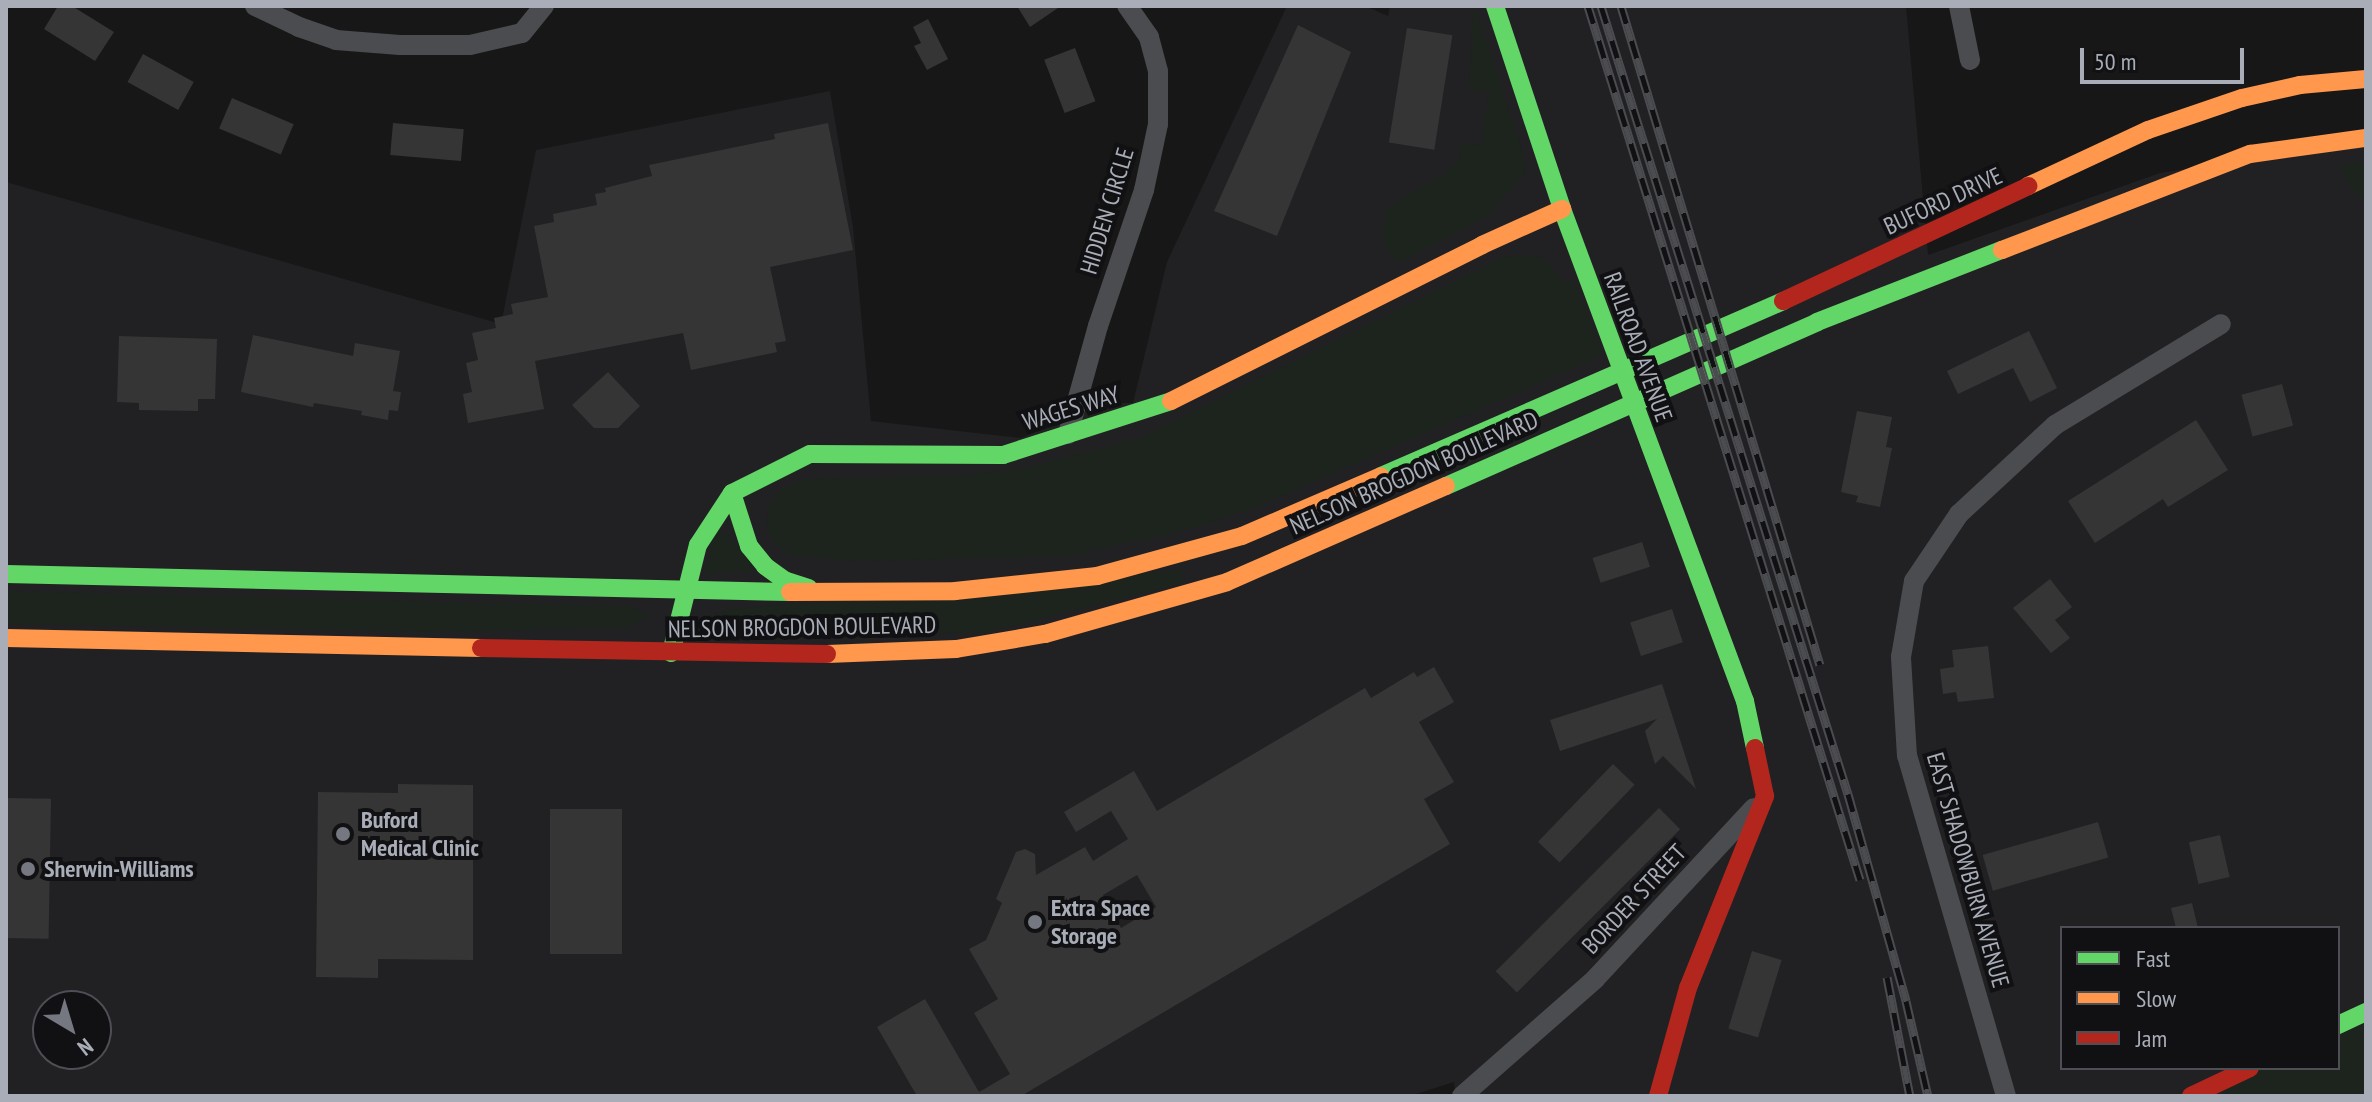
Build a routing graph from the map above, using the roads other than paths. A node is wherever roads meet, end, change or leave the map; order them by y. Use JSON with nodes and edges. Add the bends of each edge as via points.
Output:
{"nodes":[{"id":1,"x":255,"y":6,"type":"edge"},
{"id":2,"x":544,"y":6,"type":"edge"},
{"id":3,"x":1127,"y":6,"type":"edge"},
{"id":4,"x":1495,"y":6,"type":"edge"},
{"id":5,"x":1959,"y":6,"type":"edge"},
{"id":6,"x":1970,"y":60,"type":"dead end"},
{"id":7,"x":2360,"y":78,"type":"edge"},
{"id":8,"x":2366,"y":138,"type":"edge"},
{"id":9,"x":1562,"y":209,"type":"junction"},
{"id":10,"x":2221,"y":324,"type":"dead end"},
{"id":11,"x":1549,"y":402,"type":"joint"},
{"id":12,"x":1068,"y":434,"type":"junction"},
{"id":13,"x":732,"y":493,"type":"junction"},
{"id":14,"x":6,"y":574,"type":"edge"},
{"id":15,"x":687,"y":590,"type":"junction"},
{"id":16,"x":824,"y":592,"type":"junction"},
{"id":17,"x":6,"y":638,"type":"edge"},
{"id":18,"x":671,"y":653,"type":"junction"},
{"id":19,"x":1765,"y":796,"type":"junction"},
{"id":20,"x":2366,"y":1012,"type":"edge"},
{"id":21,"x":2340,"y":1024,"type":"edge"},
{"id":22,"x":2246,"y":1070,"type":"edge"},
{"id":23,"x":1462,"y":1096,"type":"edge"},
{"id":24,"x":1658,"y":1096,"type":"edge"},
{"id":25,"x":2006,"y":1096,"type":"edge"},
{"id":26,"x":2191,"y":1096,"type":"edge"}],
"edges":[{"from":1,"to":2,"type":"street","via":[[336,40],[400,45],[470,45],[522,33]]},
{"from":3,"to":12,"type":"street","name":"HIDDEN CIRCLE","via":[[1149,37],[1158,71],[1158,124],[1144,190]]},
{"from":4,"to":9,"type":"main road","name":"RAILROAD AVENUE"},
{"from":5,"to":6,"type":"street"},
{"from":7,"to":11,"type":"main road","name":"BUFORD DRIVE","via":[[2242,98],[2148,130],[1803,292]]},
{"from":8,"to":18,"type":"main road","name":"NELSON BROGDON BOULEVARD","via":[[2250,154],[1817,322],[1227,582],[1045,634],[956,649]]},
{"from":9,"to":12,"type":"main road","name":"WAGES WAY","via":[[1168,403]]},
{"from":9,"to":19,"type":"main road","name":"RAILROAD AVENUE","via":[[1745,701]]},
{"from":10,"to":25,"type":"street","name":"EAST SHADOWBURN AVENUE","via":[[2055,425],[1959,514],[1914,581],[1901,657],[1907,756]]},
{"from":11,"to":16,"type":"main road","name":"NELSON BROGDON BOULEVARD","via":[[1242,536],[1097,576],[955,591]]},
{"from":12,"to":13,"type":"main road","name":"WAGES WAY","via":[[1003,455],[810,454]]},
{"from":13,"to":15,"type":"main road","via":[[698,545]]},
{"from":13,"to":16,"type":"main road","via":[[749,546],[765,566],[784,580]]},
{"from":14,"to":15,"type":"main road","name":"NELSON BROGDON BOULEVARD"},
{"from":15,"to":16,"type":"main road","name":"NELSON BROGDON BOULEVARD"},
{"from":15,"to":18,"type":"main road"},
{"from":17,"to":18,"type":"main road","name":"NELSON BROGDON BOULEVARD"},
{"from":19,"to":23,"type":"street","name":"BORDER STREET","via":[[1595,979]]},
{"from":19,"to":24,"type":"main road","via":[[1688,988]]},
{"from":20,"to":21,"type":"main road"},
{"from":22,"to":26,"type":"main road"}]}
